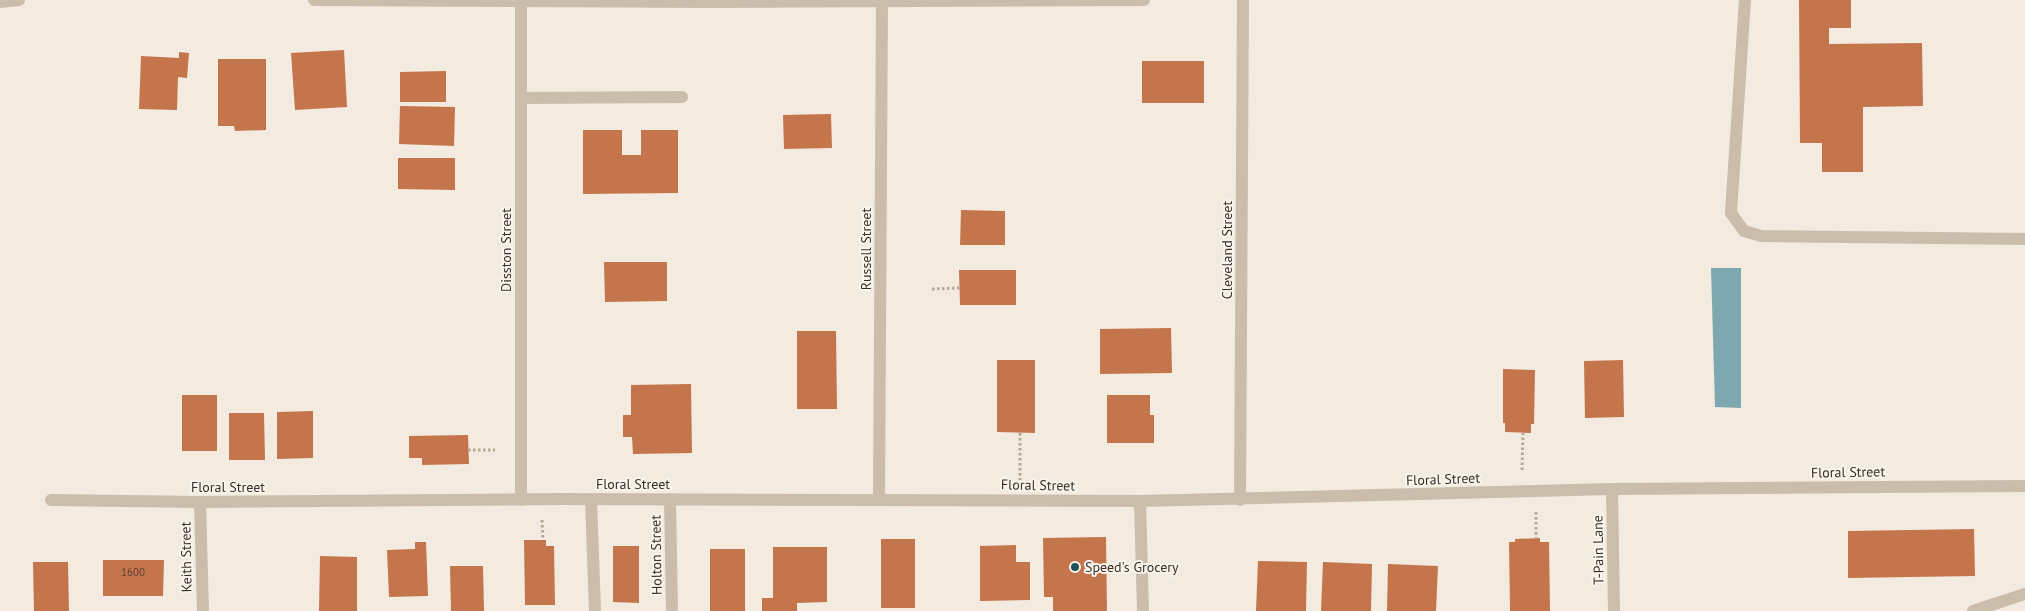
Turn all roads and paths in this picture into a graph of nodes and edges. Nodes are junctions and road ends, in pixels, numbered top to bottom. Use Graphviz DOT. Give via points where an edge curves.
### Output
graph roads {
  1 [pos="19,0"];
  2 [pos="314,0"];
  3 [pos="1144,0"];
  4 [pos="1243,0"];
  5 [pos="1745,0"];
  6 [pos="521,1"];
  7 [pos="882,1"];
  8 [pos="0,2"];
  9 [pos="682,97"];
  10 [pos="521,98"];
  11 [pos="2025,239"];
  12 [pos="960,288"];
  13 [pos="932,289"];
  14 [pos="1020,433"];
  15 [pos="1523,433"];
  16 [pos="468,450"];
  17 [pos="495,450"];
  18 [pos="1522,469"];
  19 [pos="1020,473"];
  20 [pos="2025,486"];
  21 [pos="1612,489"];
  22 [pos="1536,492"];
  23 [pos="591,499"];
  24 [pos="670,499"];
  25 [pos="879,499"];
  26 [pos="51,500"];
  27 [pos="521,500"];
  28 [pos="1240,500"];
  29 [pos="1140,501"];
  30 [pos="200,502"];
  31 [pos="1536,539"];
  32 [pos="2025,594"];
  33 [pos="202,611"];
  34 [pos="595,611"];
  35 [pos="672,611"];
  36 [pos="1143,611"];
  37 [pos="1614,611"];
  38 [pos="1973,611"];
  1 -- 8 [label="street"];
  2 -- 6 [label="street"];
  3 -- 7 [label="street"];
  4 -- 28 [label="street, Cleveland Street"];
  5 -- 11 [label="street" via="1731,213 1744,231 1761,236"];
  6 -- 7 [label="street"];
  6 -- 10 [label="street, Disston Street"];
  7 -- 25 [label="street, Russell Street"];
  9 -- 10 [label="street"];
  10 -- 27 [label="street, Disston Street"];
  12 -- 13 [label="path"];
  14 -- 19 [label="path"];
  15 -- 18 [label="path"];
  16 -- 17 [label="path"];
  20 -- 21 [label="street, Floral Street"];
  21 -- 22 [label="street, Floral Street"];
  21 -- 37 [label="street, T-Pain Lane"];
  22 -- 28 [label="street, Floral Street"];
  22 -- 31 [label="path"];
  23 -- 24 [label="street, Floral Street"];
  23 -- 27 [label="street, Floral Street"];
  23 -- 34 [label="street"];
  24 -- 25 [label="street, Floral Street"];
  24 -- 35 [label="street, Holton Street"];
  25 -- 29 [label="street, Floral Street"];
  26 -- 30 [label="street, Floral Street"];
  27 -- 30 [label="street, Floral Street"];
  28 -- 29 [label="street, Floral Street"];
  29 -- 36 [label="street"];
  30 -- 33 [label="street, Keith Street"];
  32 -- 38 [label="street"];
}
